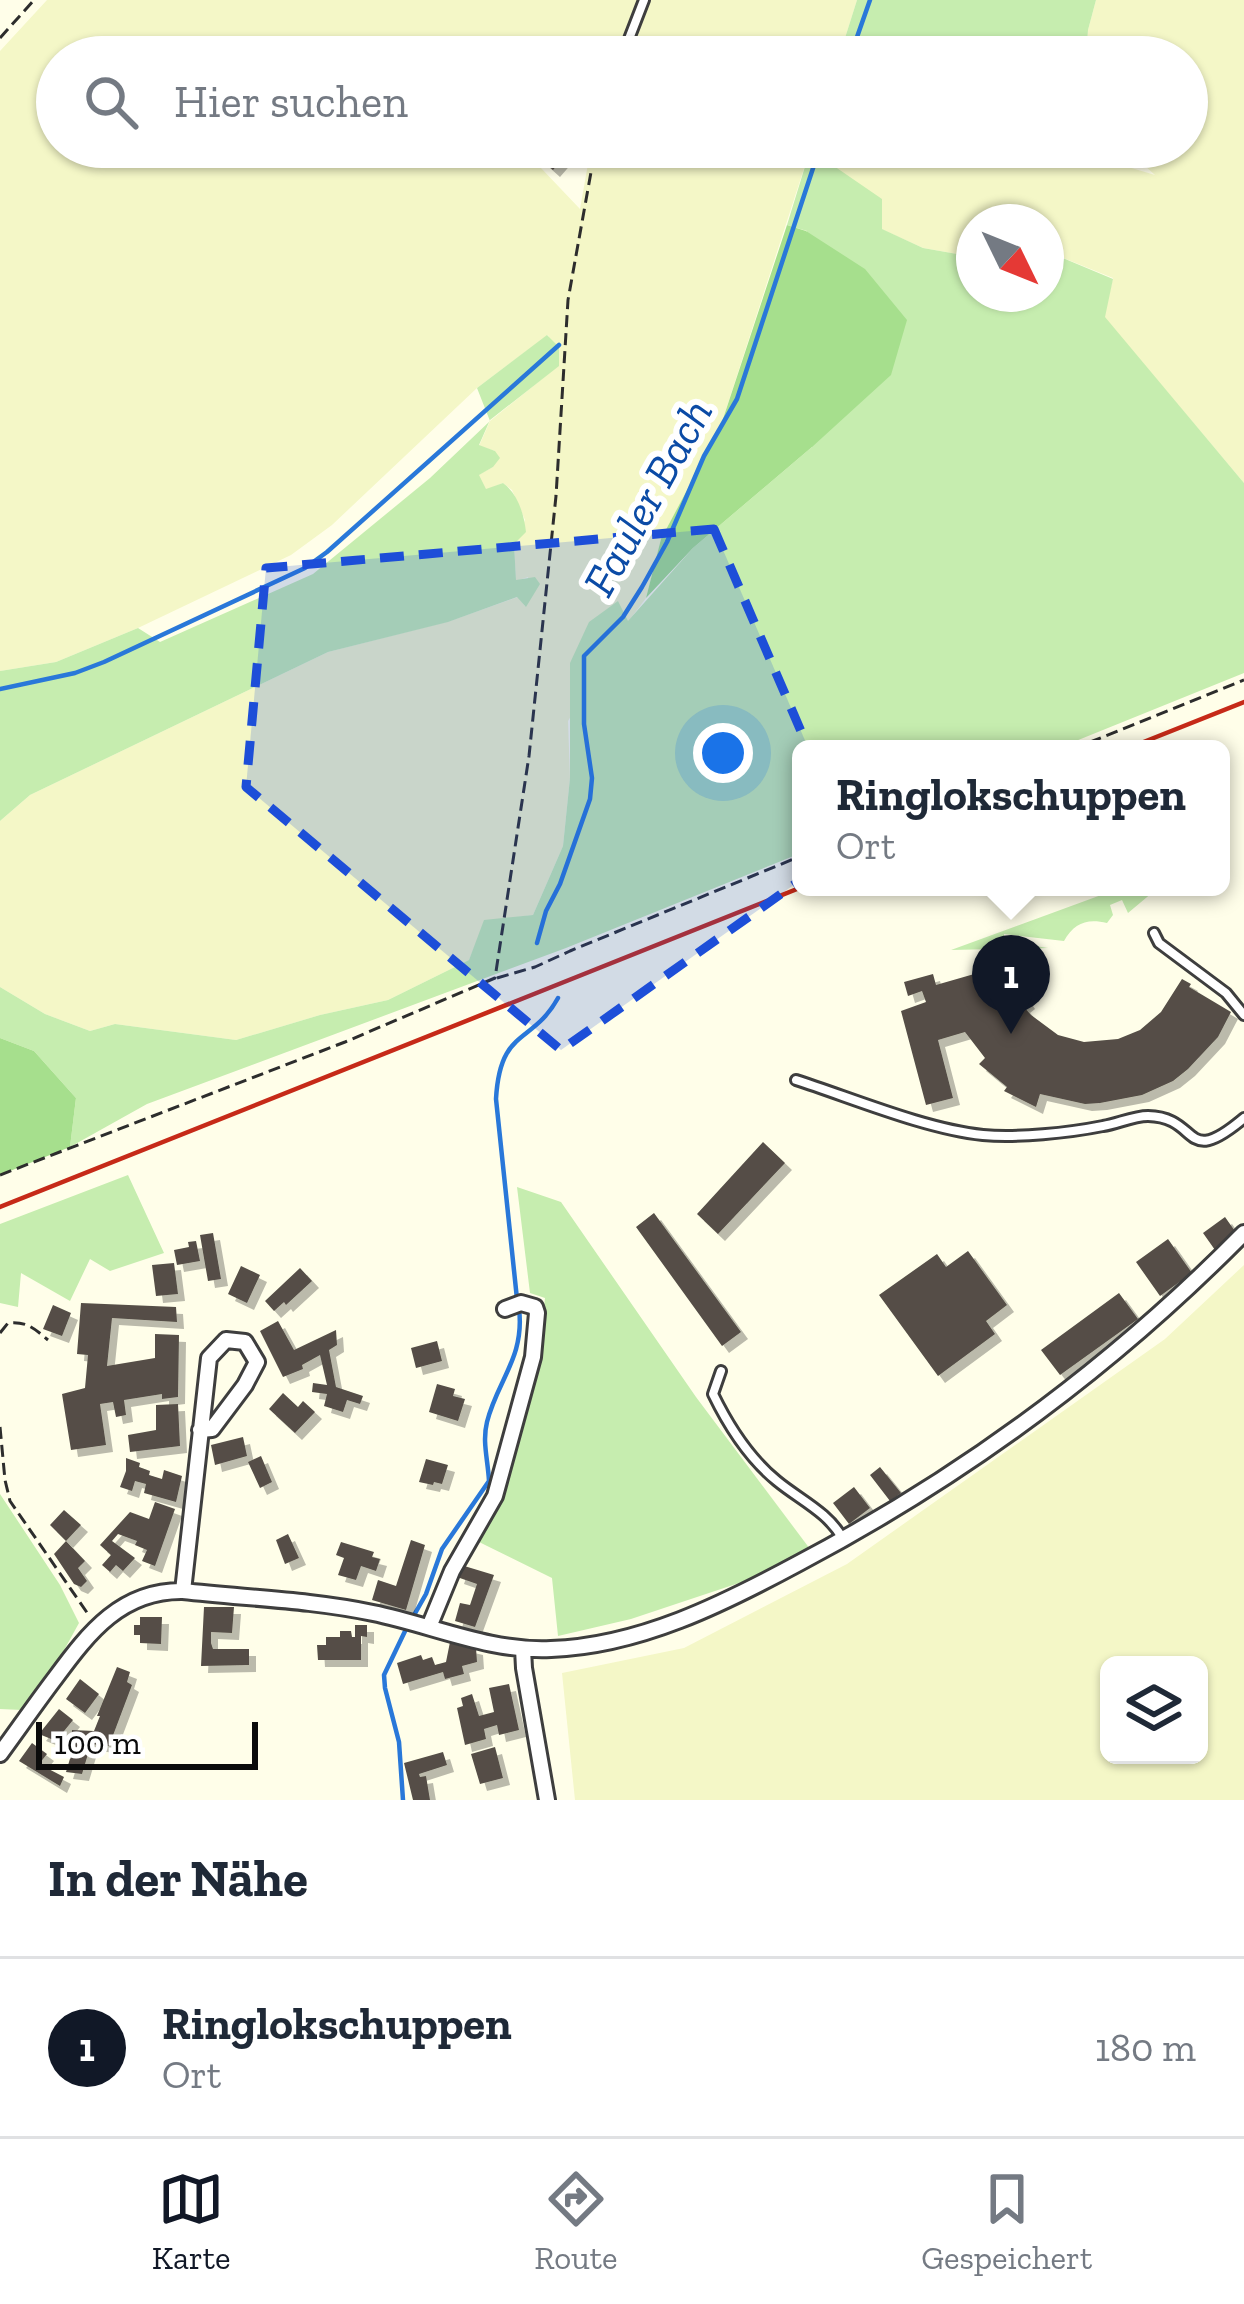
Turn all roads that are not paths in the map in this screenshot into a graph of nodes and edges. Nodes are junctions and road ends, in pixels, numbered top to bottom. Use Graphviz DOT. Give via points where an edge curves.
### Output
graph roads {
  1 [pos="644,0"];
  2 [pos="630,36"];
  3 [pos="1154,933"];
  4 [pos="1244,1015"];
  5 [pos="796,1080"];
  6 [pos="1244,1118"];
  7 [pos="1244,1233"];
  8 [pos="505,1309"];
  9 [pos="721,1371"];
  10 [pos="200,1430"];
  11 [pos="843,1540"];
  12 [pos="183,1591"];
  13 [pos="425,1626"];
  14 [pos="524,1649"];
  15 [pos="0,1754"];
  16 [pos="546,1800"];
  1 -- 2 [label="lane"];
  3 -- 4 [label="lane"];
  5 -- 6 [label="lane" via="983,1135 1146,1116 1204,1142"];
  7 -- 11 [label="street" via="1048,1408"];
  8 -- 13 [label="street" via="521,1303 537,1312 523,1396 495,1496"];
  9 -- 11 [label="lane" via="713,1394 734,1430 759,1464 826,1516"];
  10 -- 10 [label="street" via="209,1358 226,1340 245,1342 257,1362 212,1429"];
  10 -- 12 [label="street"];
  11 -- 14 [label="street" via="664,1625 582,1646"];
  12 -- 13 [label="street" via="336,1607"];
  12 -- 15 [label="street" via="140,1597 110,1613"];
  13 -- 14 [label="street"];
  14 -- 16 [label="street"];
}
